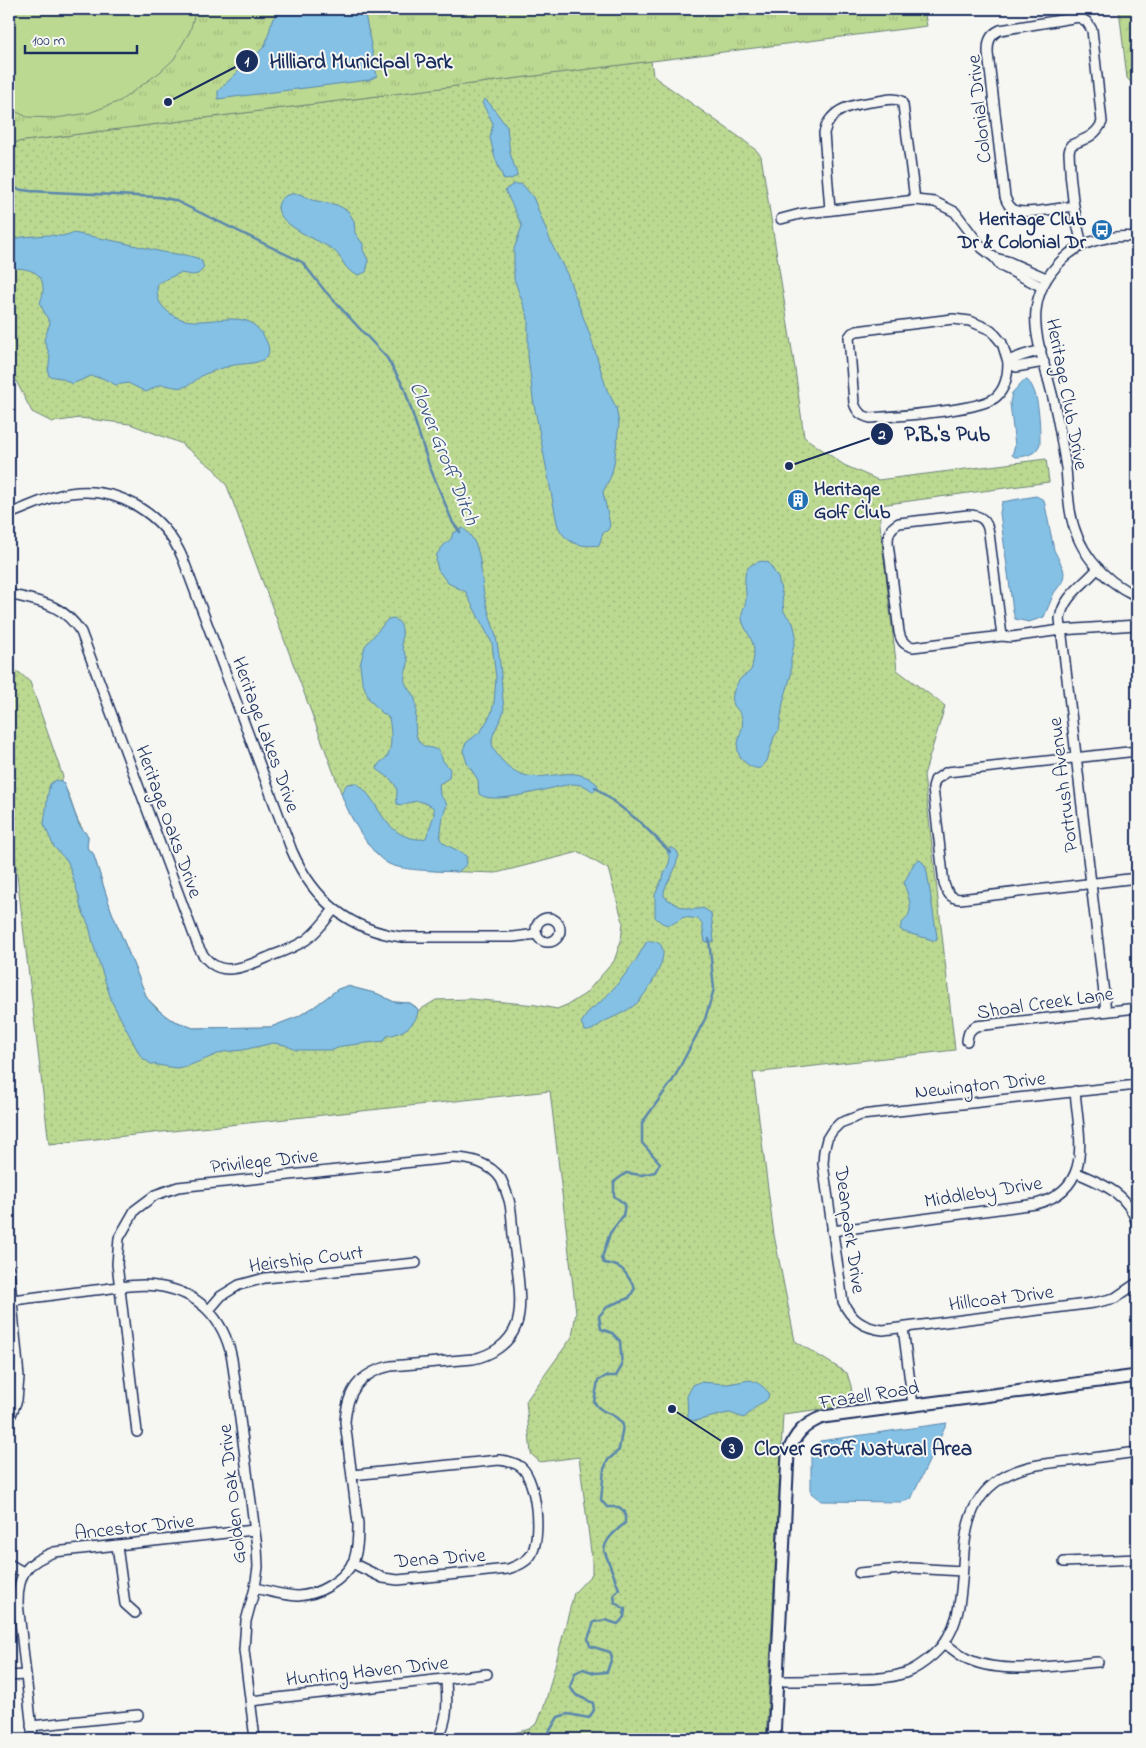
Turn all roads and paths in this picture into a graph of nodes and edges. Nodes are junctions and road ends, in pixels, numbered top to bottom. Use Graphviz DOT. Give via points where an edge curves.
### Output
graph roads {
  1 [pos="915,200"];
  2 [pos="1074,206"];
  3 [pos="830,210"];
  4 [pos="781,219"];
  5 [pos="1137,237"];
  6 [pos="1082,245"];
  7 [pos="1044,283"];
  8 [pos="1040,350"];
  9 [pos="1008,362"];
  10 [pos="1044,362"];
  11 [pos="9,514"];
  12 [pos="1098,568"];
  13 [pos="9,594"];
  14 [pos="1137,596"];
  15 [pos="1137,625"];
  16 [pos="1061,630"];
  17 [pos="1002,636"];
  18 [pos="1137,751"];
  19 [pos="1075,758"];
  20 [pos="1137,878"];
  21 [pos="1090,884"];
  22 [pos="334,909"];
  23 [pos="537,934"];
  24 [pos="1137,1008"];
  25 [pos="1106,1011"];
  26 [pos="967,1041"];
  27 [pos="1137,1085"];
  28 [pos="1074,1092"];
  29 [pos="832,1131"];
  30 [pos="1077,1173"];
  31 [pos="1134,1204"];
  32 [pos="1137,1224"];
  33 [pos="832,1230"];
  34 [pos="416,1263"];
  35 [pos="9,1269"];
  36 [pos="1137,1283"];
  37 [pos="120,1287"];
  38 [pos="12,1300"];
  39 [pos="209,1310"];
  40 [pos="866,1326"];
  41 [pos="903,1328"];
  42 [pos="1137,1376"];
  43 [pos="913,1405"];
  44 [pos="9,1420"];
  45 [pos="137,1432"];
  46 [pos="1137,1452"];
  47 [pos="352,1475"];
  48 [pos="254,1530"];
  49 [pos="117,1546"];
  50 [pos="1137,1559"];
  51 [pos="1064,1562"];
  52 [pos="352,1563"];
  53 [pos="9,1564"];
  54 [pos="962,1571"];
  55 [pos="23,1572"];
  56 [pos="859,1573"];
  57 [pos="255,1588"];
  58 [pos="135,1613"];
  59 [pos="944,1643"];
  60 [pos="1098,1662"];
  61 [pos="487,1674"];
  62 [pos="25,1675"];
  63 [pos="9,1676"];
  64 [pos="446,1679"];
  65 [pos="777,1681"];
  66 [pos="251,1701"];
  67 [pos="138,1715"];
  68 [pos="31,1726"];
  69 [pos="33,1739"];
  70 [pos="255,1739"];
  71 [pos="438,1739"];
  72 [pos="774,1739"];
  1 -- 3 [label="street"];
  1 -- 3 [label="street" via="903,105 893,99 850,105 826,124"];
  1 -- 7 [label="street" via="935,202 955,212 982,248 1001,266"];
  2 -- 2 [label="street, Colonial Drive" via="1069,159 1071,144 1090,137 1102,122 1092,30 1078,17 1000,30 990,38 988,53 1008,205 1015,211 1024,212"];
  2 -- 6 [label="street, Colonial Drive"];
  3 -- 4 [label="street"];
  5 -- 6 [label="street, Heritage Club Drive" via="1107,237"];
  6 -- 7 [label="street, Heritage Club Drive" via="1066,256"];
  7 -- 8 [label="street, Heritage Club Drive" via="1036,310"];
  8 -- 9 [label="street"];
  8 -- 10 [label="street, Heritage Club Drive"];
  9 -- 9 [label="street" via="1002,343 991,330 970,321 953,319 852,333 848,343 854,403 857,411 871,418 989,402 1002,388 1008,375"];
  9 -- 10 [label="street" via="1016,367"];
  10 -- 12 [label="street, Heritage Club Drive" via="1055,403 1072,521 1090,560"];
  11 -- 22 [label="street, Heritage Lakes Drive" via="59,495 90,491 133,503 164,526 183,559 292,851 310,884"];
  12 -- 14 [label="street, Heritage Club Drive" via="1121,588"];
  12 -- 16 [label="street, Portrush Avenue" via="1061,609"];
  13 -- 22 [label="street, Heritage Oaks Drive" via="53,606 67,615 81,632 198,946 209,962 226,970 235,969 287,950 306,940"];
  15 -- 16 [label="street"];
  16 -- 17 [label="street"];
  16 -- 19 [label="street, Portrush Avenue"];
  17 -- 17 [label="street" via="912,647 906,645 899,632 888,543 892,528 899,523 968,515 984,519 988,526"];
  18 -- 19 [label="street"];
  19 -- 21 [label="street, Portrush Avenue"];
  19 -- 21 [label="street" via="947,772 935,780 933,788 944,884 948,894 960,899"];
  20 -- 21 [label="street"];
  21 -- 25 [label="street, Portrush Avenue"];
  22 -- 23 [label="street, Heritage Lakes Drive" via="362,927 390,936 503,937"];
  24 -- 25 [label="street, Shoal Creek Lane"];
  25 -- 26 [label="street, Shoal Creek Lane" via="976,1026 970,1029"];
  27 -- 28 [label="street, Newington Drive"];
  28 -- 29 [label="street, Newington Drive" via="861,1116 840,1123"];
  28 -- 30 [label="street" via="1080,1147"];
  29 -- 33 [label="street, Deanpark Drive" via="826,1140 823,1164"];
  30 -- 31 [label="street" via="1112,1188"];
  30 -- 33 [label="street, Middleby Drive" via="1066,1189 1050,1200 1036,1204"];
  31 -- 32 [label="street"];
  33 -- 40 [label="street, Deanpark Drive" via="843,1302 852,1317"];
  34 -- 39 [label="street, Heirship Court" via="265,1278 239,1285 221,1296"];
  35 -- 38 [label="street"];
  36 -- 41 [label="street, Hillcoat Drive" via="1120,1296 1106,1301"];
  37 -- 38 [label="street"];
  37 -- 39 [label="street" via="155,1286 174,1290 193,1297"];
  37 -- 45 [label="street, Privilege Drive"];
  37 -- 47 [label="street, Privilege Drive" via="117,1264 119,1238 135,1210 155,1195 178,1186 450,1158 484,1164 494,1171 510,1202 520,1302 517,1325 504,1344 485,1357 391,1366 378,1369 362,1380 350,1396 346,1409"];
  38 -- 44 [label="street" via="19,1377 17,1400"];
  39 -- 48 [label="street, Golden Oak Drive" via="231,1350"];
  40 -- 41 [label="street, Hillcoat Drive" via="884,1330"];
  41 -- 43 [label="street"];
  42 -- 43 [label="street, Frazell Road"];
  43 -- 65 [label="street, Frazell Road" via="823,1417 811,1422 792,1441 788,1454"];
  46 -- 54 [label="street" via="1038,1464 994,1483 968,1520"];
  47 -- 52 [label="street" via="358,1538"];
  47 -- 52 [label="street, Dena Drive" via="499,1460 509,1462 527,1473 537,1529 536,1543 530,1556 508,1569 398,1580 382,1578"];
  48 -- 49 [label="street, Ancestor Drive"];
  48 -- 57 [label="street, Golden Oak Drive" via="258,1567"];
  49 -- 55 [label="street, Ancestor Drive" via="54,1552 37,1559"];
  49 -- 58 [label="street" via="125,1604"];
  50 -- 51 [label="street"];
  52 -- 57 [label="street" via="329,1586 314,1593 298,1596"];
  53 -- 55 [label="street"];
  54 -- 56 [label="street" via="911,1568"];
  54 -- 59 [label="street" via="960,1609"];
  55 -- 62 [label="street" via="18,1587 18,1603"];
  57 -- 66 [label="street, Golden Oak Drive" via="244,1637"];
  59 -- 60 [label="street" via="970,1660 988,1666 1005,1668"];
  59 -- 65 [label="street" via="924,1663 906,1673 886,1678"];
  61 -- 64 [label="street, Hunting Haven Drive"];
  62 -- 63 [label="street"];
  62 -- 68 [label="street"];
  64 -- 66 [label="street, Hunting Haven Drive"];
  64 -- 71 [label="street" via="446,1723"];
  65 -- 72 [label="street, Frazell Road"];
  66 -- 70 [label="street, Golden Oak Drive"];
  67 -- 68 [label="street"];
  68 -- 69 [label="street"];
}
